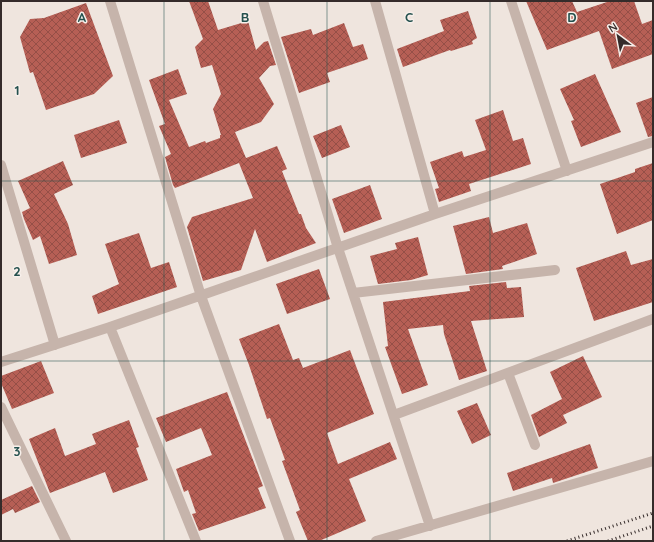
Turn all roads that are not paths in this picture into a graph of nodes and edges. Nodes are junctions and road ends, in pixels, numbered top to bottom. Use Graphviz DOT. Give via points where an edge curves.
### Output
graph roads {
  1 [pos="110,1"];
  2 [pos="263,1"];
  3 [pos="375,1"];
  4 [pos="511,1"];
  5 [pos="653,142"];
  6 [pos="1,165"];
  7 [pos="567,171"];
  8 [pos="435,214"];
  9 [pos="338,248"];
  10 [pos="555,270"];
  11 [pos="353,293"];
  12 [pos="201,296"];
  13 [pos="653,319"];
  14 [pos="110,327"];
  15 [pos="54,344"];
  16 [pos="1,362"];
  17 [pos="508,373"];
  18 [pos="1,407"];
  19 [pos="394,415"];
  20 [pos="535,445"];
  21 [pos="653,461"];
  22 [pos="430,526"];
  23 [pos="66,541"];
  24 [pos="196,541"];
  25 [pos="290,541"];
  26 [pos="376,541"];
  1 -- 12 [label="street"];
  2 -- 9 [label="street"];
  3 -- 8 [label="street"];
  4 -- 7 [label="street"];
  5 -- 7 [label="street"];
  6 -- 15 [label="street"];
  7 -- 8 [label="street"];
  8 -- 9 [label="street"];
  9 -- 11 [label="street"];
  9 -- 12 [label="street"];
  10 -- 11 [label="street"];
  11 -- 19 [label="street"];
  12 -- 14 [label="street"];
  12 -- 25 [label="street"];
  13 -- 17 [label="street"];
  14 -- 15 [label="street"];
  14 -- 24 [label="street"];
  15 -- 16 [label="street"];
  17 -- 19 [label="street"];
  17 -- 20 [label="street"];
  18 -- 23 [label="street"];
  19 -- 22 [label="street"];
  21 -- 22 [label="street"];
  22 -- 26 [label="street"];
}
